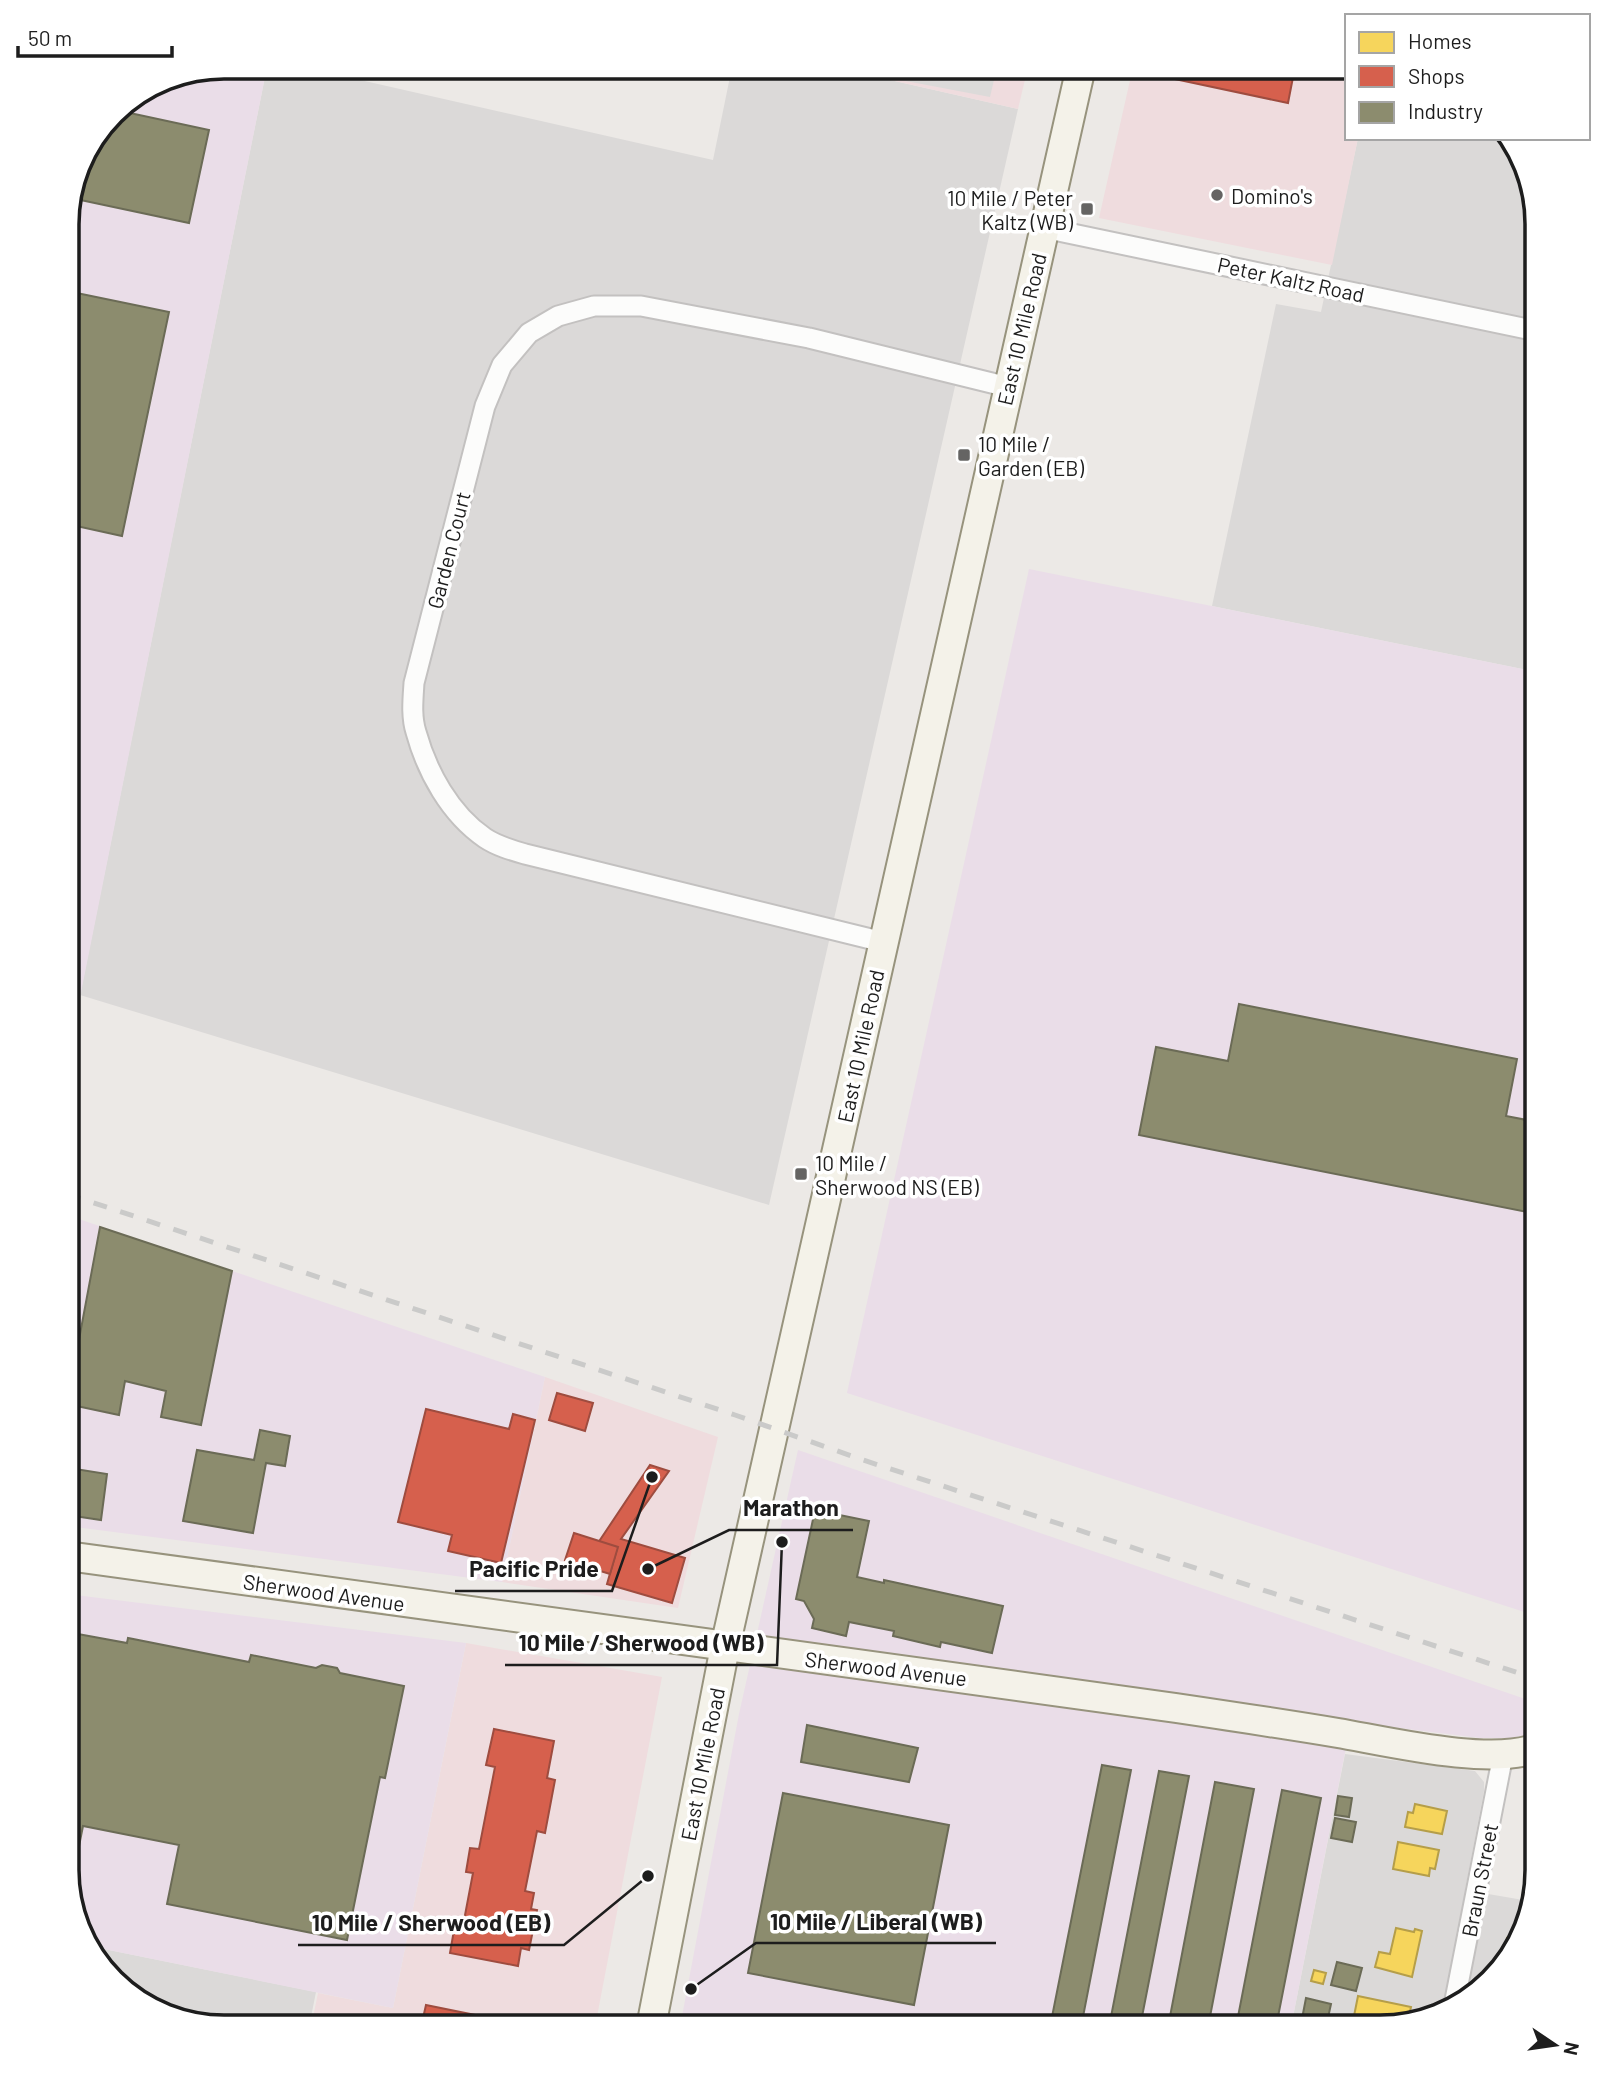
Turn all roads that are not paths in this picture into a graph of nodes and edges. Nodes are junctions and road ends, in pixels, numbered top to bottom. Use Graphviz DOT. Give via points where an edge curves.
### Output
graph roads {
  1 [pos="1078,79"];
  2 [pos="1044,228"];
  3 [pos="1525,328"];
  4 [pos="1008,387"];
  5 [pos="883,942"];
  6 [pos="79,1558"];
  7 [pos="725,1647"];
  8 [pos="1525,1751"];
  9 [pos="1503,1755"];
  10 [pos="1456,1994"];
  11 [pos="654,2015"];
  1 -- 2 [label="main road, East 10 Mile Road"];
  2 -- 3 [label="street, Peter Kaltz Road"];
  2 -- 4 [label="main road, East 10 Mile Road"];
  4 -- 5 [label="main road, East 10 Mile Road"];
  4 -- 5 [label="street, Garden Court" via="810,338 641,306 594,306 558,316 529,333 502,365 489,396 414,683 415,730 435,781 463,818 503,848"];
  5 -- 7 [label="main road, East 10 Mile Road"];
  6 -- 7 [label="main road, Sherwood Avenue"];
  7 -- 9 [label="main road, Sherwood Avenue"];
  7 -- 11 [label="main road, East 10 Mile Road"];
  8 -- 9 [label="main road, Sherwood Avenue"];
  9 -- 10 [label="street, Braun Street"];
}
